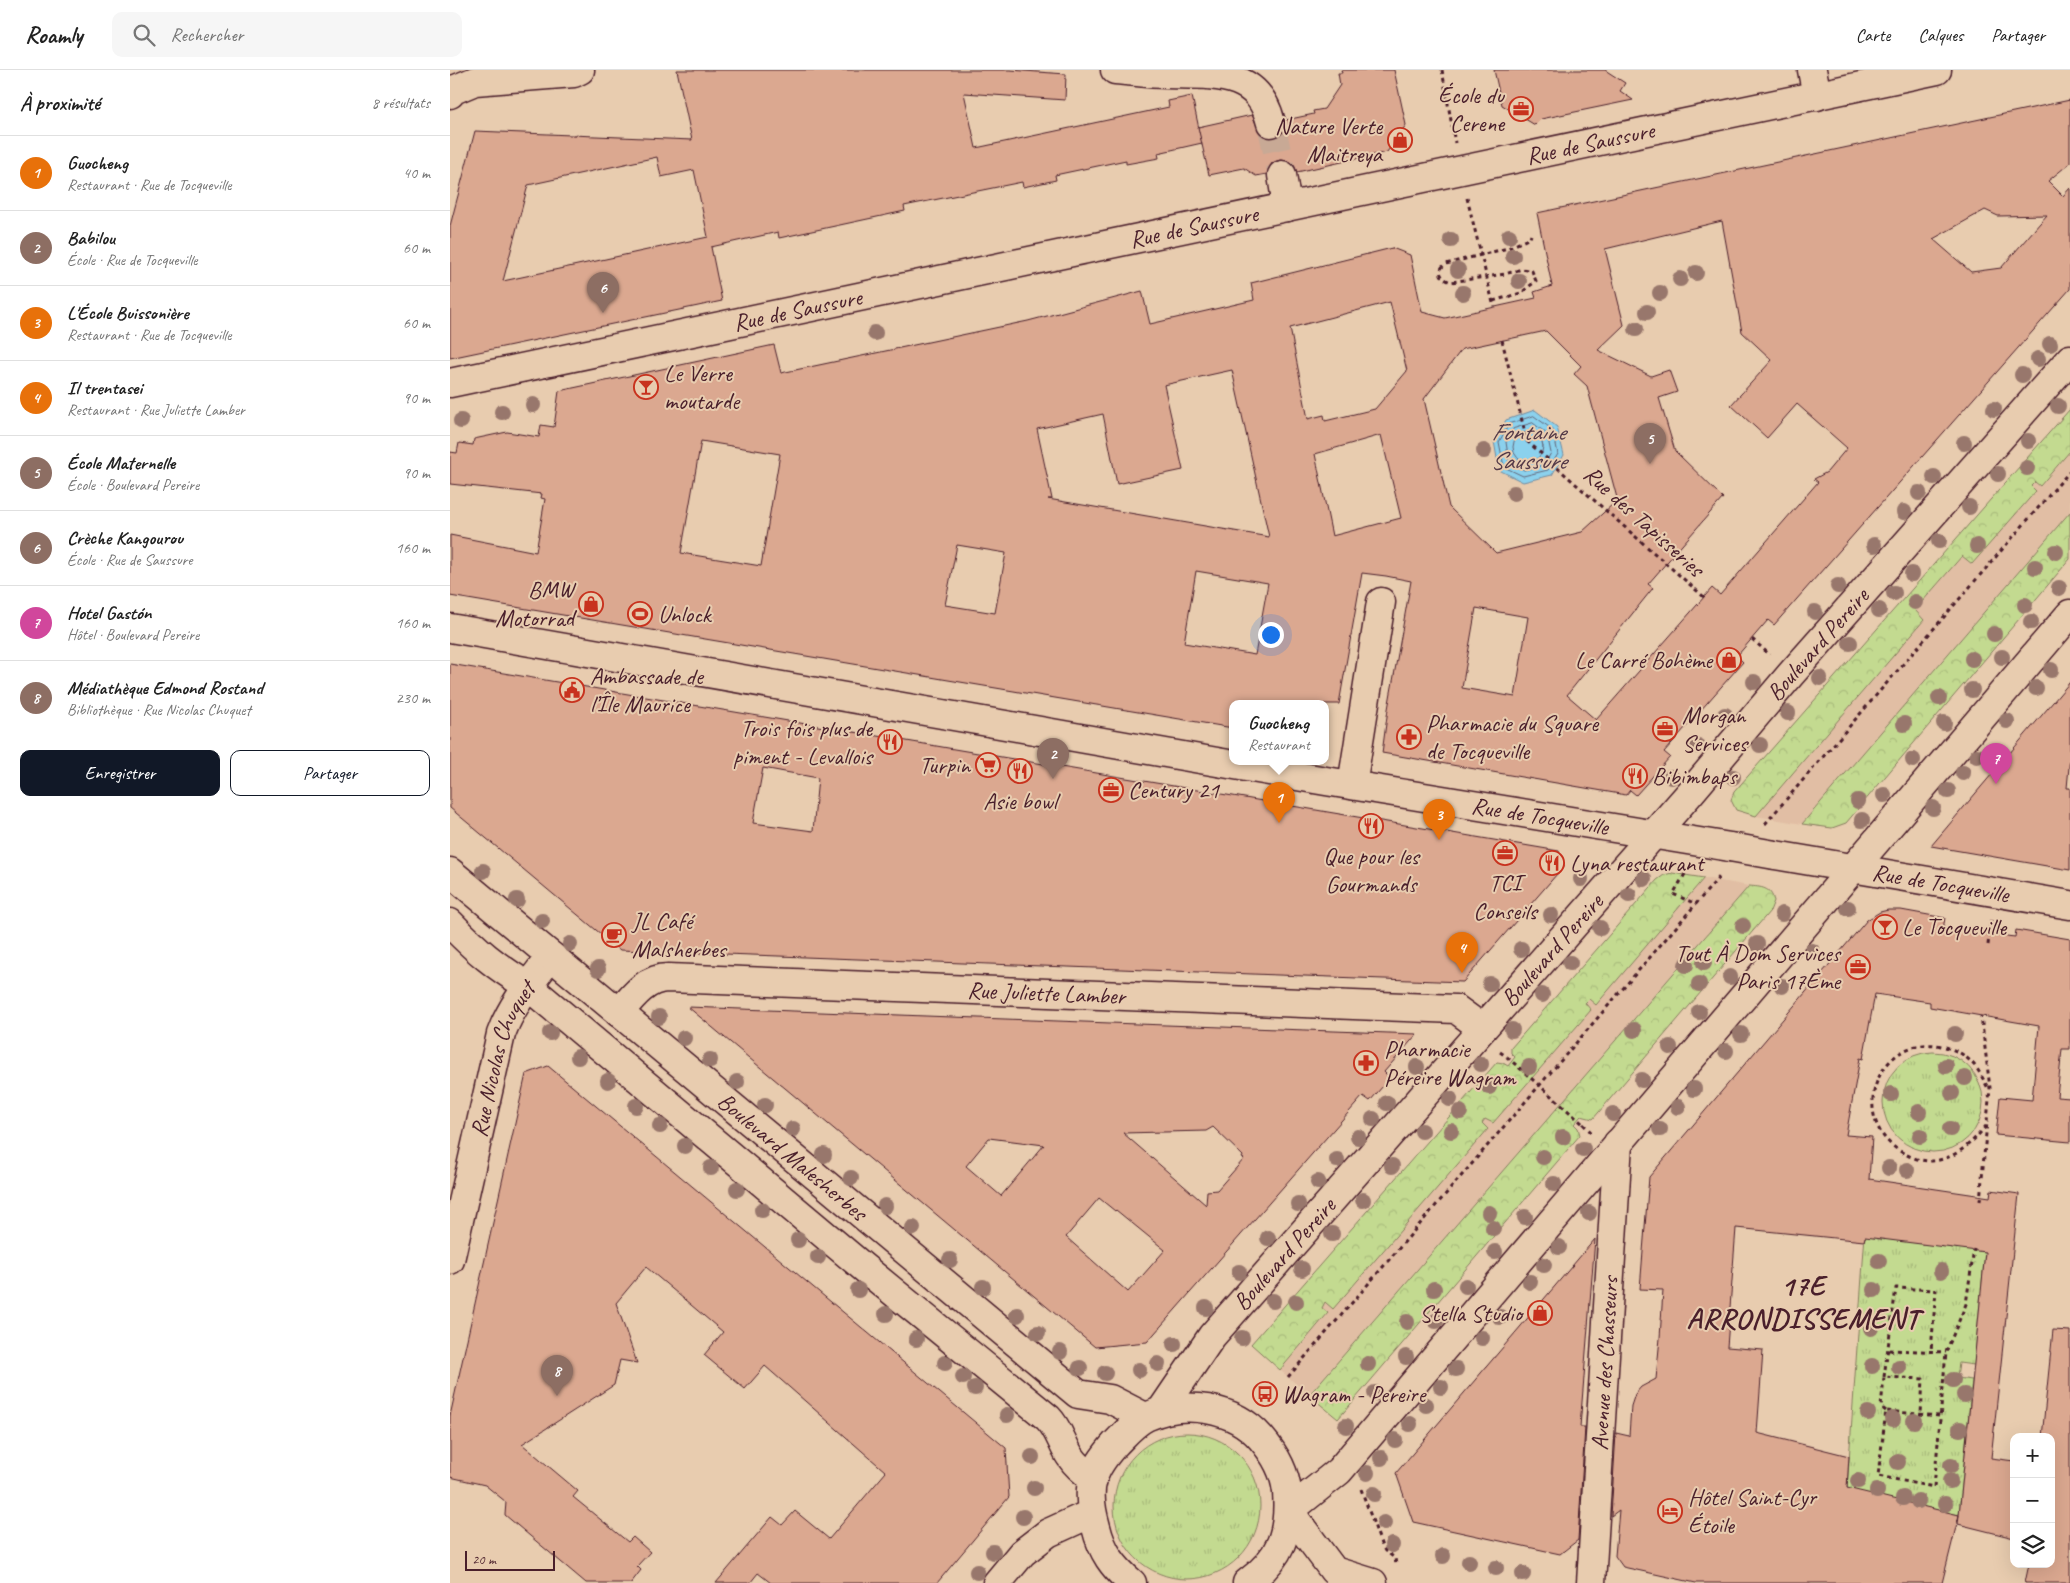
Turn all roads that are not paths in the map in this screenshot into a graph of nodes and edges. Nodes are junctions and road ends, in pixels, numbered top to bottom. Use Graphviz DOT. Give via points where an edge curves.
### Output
graph roads {
  1 [pos="580,70"];
  2 [pos="1115,70"];
  3 [pos="1936,70"];
  4 [pos="1814,83"];
  5 [pos="450,94"];
  6 [pos="1271,124"];
  7 [pos="1282,175"];
  8 [pos="1287,207"];
  9 [pos="2070,359"];
  10 [pos="450,383"];
  11 [pos="1381,602"];
  12 [pos="2070,614"];
  13 [pos="450,628"];
  14 [pos="1229,763"];
  15 [pos="1242,765"];
  16 [pos="1352,784"];
  17 [pos="1652,835"];
  18 [pos="1852,868"];
  19 [pos="450,872"];
  20 [pos="2070,905"];
  21 [pos="450,923"];
  22 [pos="551,956"];
  23 [pos="528,986"];
  24 [pos="619,1013"];
  25 [pos="1482,1028"];
  26 [pos="1618,1143"];
  27 [pos="450,1260"];
  28 [pos="1153,1414"];
  29 [pos="1093,1478"];
  30 [pos="1289,1512"];
  31 [pos="1092,1513"];
  32 [pos="1331,1577"];
  33 [pos="997,1583"];
  34 [pos="1132,1583"];
  35 [pos="1247,1583"];
  36 [pos="1373,1583"];
  37 [pos="1591,1583"];
  1 -- 5 [label="street" via="475,81"];
  2 -- 6 [label="street" via="1238,75 1262,94"];
  3 -- 4 [label="street, Rue de Saussure"];
  4 -- 8 [label="street, Rue de Saussure"];
  7 -- 8 [label="street"];
  8 -- 10 [label="street, Rue de Saussure"];
  9 -- 17 [label="street, Boulevard Pereire"];
  11 -- 16 [label="street"];
  12 -- 18 [label="street"];
  13 -- 14 [label="street, Rue de Tocqueville"];
  15 -- 16 [label="street, Rue de Tocqueville"];
  16 -- 17 [label="street, Rue de Tocqueville"];
  17 -- 18 [label="street, Rue de Tocqueville, bridge"];
  17 -- 25 [label="street, Boulevard Pereire"];
  18 -- 20 [label="street, Rue de Tocqueville"];
  18 -- 26 [label="street"];
  19 -- 22 [label="street, Boulevard Malesherbes"];
  21 -- 23 [label="street, Boulevard Malesherbes" via="498,968"];
  22 -- 23 [label="street, Rue Nicolas Chuquet"];
  22 -- 24 [label="street, Boulevard Malesherbes"];
  23 -- 27 [label="street, Rue Nicolas Chuquet" via="508,1014 501,1034"];
  23 -- 29 [label="street, Boulevard Malesherbes" via="862,1267 1048,1418 1069,1455"];
  24 -- 25 [label="street, Rue Juliette Lamber" via="640,989 654,980 668,978 1456,1009"];
  24 -- 28 [label="street, Boulevard Malesherbes" via="1078,1394"];
  25 -- 28 [label="street, Boulevard Pereire" via="1212,1336"];
  26 -- 30 [label="street" via="1339,1471"];
  26 -- 37 [label="street, Avenue des Chasseurs"];
  28 -- 29 [label="street" via="1130,1427 1108,1452"];
  28 -- 30 [label="street" via="1193,1407 1224,1413 1252,1428 1274,1452 1286,1482"];
  29 -- 31 [label="street"];
  30 -- 32 [label="street"];
  30 -- 35 [label="street" via="1279,1550"];
  31 -- 33 [label="street" via="1048,1533 1022,1553"];
  31 -- 34 [label="street" via="1100,1544 1117,1571"];
  32 -- 36 [label="street"];
}
